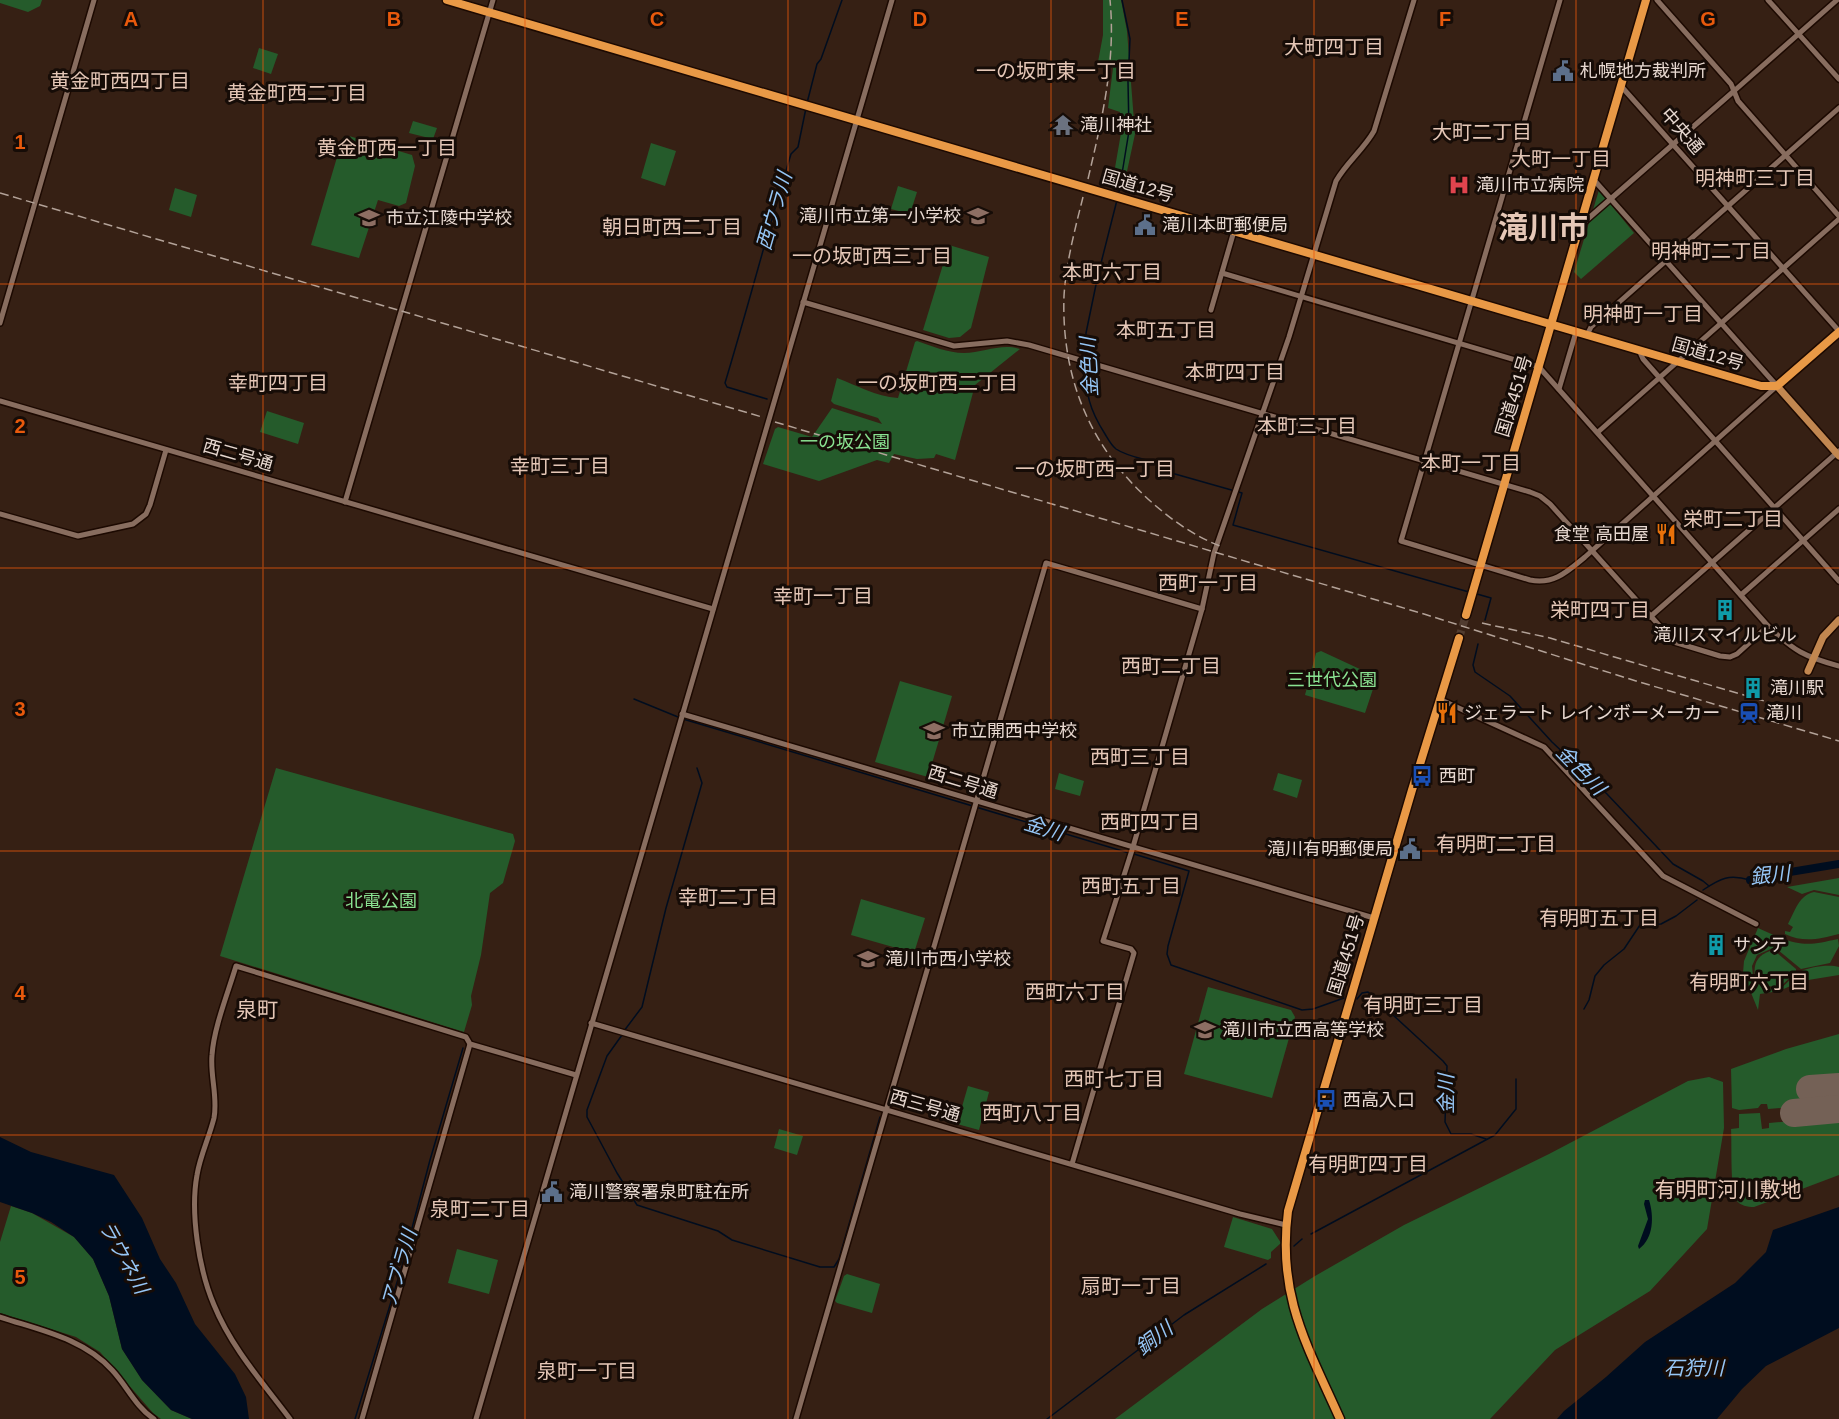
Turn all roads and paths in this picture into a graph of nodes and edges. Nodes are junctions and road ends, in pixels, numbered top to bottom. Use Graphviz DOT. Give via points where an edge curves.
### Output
graph roads {
  1 [pos="94,0"];
  2 [pos="447,0"];
  3 [pos="493,0"];
  4 [pos="892,0"];
  5 [pos="1414,0"];
  6 [pos="1560,0"];
  7 [pos="1646,0"];
  8 [pos="1657,0"];
  9 [pos="1768,0"];
  10 [pos="1837,0"];
  11 [pos="489,12"];
  12 [pos="1799,34"];
  13 [pos="1839,80"];
  14 [pos="1622,86"];
  15 [pos="1734,91"];
  16 [pos="1839,108"];
  17 [pos="856,120"];
  18 [pos="1674,144"];
  19 [pos="1785,156"];
  20 [pos="1594,180"];
  21 [pos="1612,199"];
  22 [pos="1728,206"];
  23 [pos="1839,218"];
  24 [pos="1581,225"];
  25 [pos="1234,231"];
  26 [pos="1313,255"];
  27 [pos="1666,261"];
  28 [pos="1783,268"];
  29 [pos="1222,273"];
  30 [pos="1301,296"];
  31 [pos="1472,301"];
  32 [pos="803,302"];
  33 [pos="1211,310"];
  34 [pos="0,323"];
  35 [pos="1721,323"];
  36 [pos="1551,325"];
  37 [pos="1576,332"];
  38 [pos="1839,332"];
  39 [pos="1587,335"];
  40 [pos="1459,345"];
  41 [pos="1639,351"];
  42 [pos="1676,362"];
  43 [pos="1539,367"];
  44 [pos="1659,377"];
  45 [pos="1777,386"];
  46 [pos="1559,389"];
  47 [pos="0,401"];
  48 [pos="1263,413"];
  49 [pos="1598,432"];
  50 [pos="1716,441"];
  51 [pos="166,450"];
  52 [pos="1838,453"];
  53 [pos="1425,462"];
  54 [pos="1504,485"];
  55 [pos="1653,496"];
  56 [pos="345,502"];
  57 [pos="1774,507"];
  58 [pos="1839,509"];
  59 [pos="0,514"];
  60 [pos="1803,540"];
  61 [pos="1592,550"];
  62 [pos="1712,562"];
  63 [pos="1481,565"];
  64 [pos="1839,581"];
  65 [pos="1741,595"];
  66 [pos="713,609"];
  67 [pos="1202,609"];
  68 [pos="1467,615"];
  69 [pos="1650,617"];
  70 [pos="1839,620"];
  71 [pos="1768,626"];
  72 [pos="1459,638"];
  73 [pos="1812,659"];
  74 [pos="1839,666"];
  75 [pos="1808,671"];
  76 [pos="1440,699"];
  77 [pos="682,714"];
  78 [pos="976,801"];
  79 [pos="1133,847"];
  80 [pos="1374,918"];
  81 [pos="1756,924"];
  82 [pos="591,1023"];
  83 [pos="470,1044"];
  84 [pos="576,1075"];
  85 [pos="887,1110"];
  86 [pos="1072,1164"];
  87 [pos="1287,1225"];
  88 [pos="0,1317"];
  89 [pos="154,1419"];
  90 [pos="290,1419"];
  91 [pos="362,1419"];
  92 [pos="476,1419"];
  93 [pos="796,1419"];
  94 [pos="1340,1419"];
  1 -- 34 [label="street"];
  2 -- 11 [label="highway, 国道12号"];
  3 -- 11 [label="street"];
  4 -- 17 [label="street"];
  5 -- 26 [label="street" via="1377,123 1366,144 1336,181"];
  6 -- 31 [label="street"];
  7 -- 14 [label="highway, 国道451号"];
  8 -- 15 [label="street"];
  9 -- 12 [label="street"];
  10 -- 12 [label="street"];
  11 -- 17 [label="highway, 国道12号"];
  11 -- 56 [label="street"];
  12 -- 13 [label="street"];
  12 -- 15 [label="street"];
  14 -- 18 [label="street, 中央通"];
  14 -- 20 [label="highway, 国道451号"];
  15 -- 18 [label="street"];
  15 -- 19 [label="street" via="1738,101"];
  16 -- 19 [label="street"];
  17 -- 25 [label="highway, 国道12号"];
  17 -- 32 [label="street"];
  18 -- 21 [label="street"];
  18 -- 22 [label="street, 中央通"];
  19 -- 22 [label="street"];
  19 -- 23 [label="street"];
  20 -- 21 [label="street"];
  20 -- 24 [label="highway, 国道451号"];
  21 -- 24 [label="street"];
  21 -- 27 [label="street"];
  22 -- 27 [label="street"];
  22 -- 28 [label="street, 中央通"];
  23 -- 28 [label="street"];
  24 -- 36 [label="highway, 国道451号"];
  25 -- 26 [label="highway, 国道12号"];
  25 -- 29 [label="street"];
  26 -- 30 [label="street"];
  26 -- 31 [label="highway, 国道12号"];
  27 -- 35 [label="street"];
  27 -- 39 [label="street" via="1591,327"];
  28 -- 35 [label="street"];
  28 -- 38 [label="street, 中央通"];
  29 -- 30 [label="street"];
  29 -- 33 [label="street"];
  30 -- 40 [label="street"];
  30 -- 48 [label="street"];
  31 -- 36 [label="highway, 国道12号"];
  31 -- 40 [label="street"];
  32 -- 48 [label="street" via="954,346 1008,341 1029,345"];
  32 -- 66 [label="street"];
  35 -- 42 [label="street"];
  35 -- 45 [label="street"];
  36 -- 37 [label="highway, 国道12号"];
  36 -- 43 [label="highway, 国道451号"];
  37 -- 39 [label="highway, 国道12号"];
  37 -- 46 [label="street"];
  38 -- 45 [label="highway"];
  39 -- 41 [label="highway, 国道12号"];
  40 -- 43 [label="street"];
  40 -- 53 [label="street"];
  41 -- 42 [label="highway, 国道12号"];
  41 -- 44 [label="street"];
  42 -- 44 [label="street"];
  42 -- 45 [label="highway, 国道12号" via="1761,386"];
  43 -- 46 [label="street"];
  43 -- 54 [label="highway, 国道451号"];
  44 -- 49 [label="street"];
  44 -- 50 [label="street"];
  45 -- 50 [label="street"];
  45 -- 52 [label="main road"];
  46 -- 49 [label="street"];
  47 -- 51 [label="street, 西二号通"];
  48 -- 53 [label="street"];
  48 -- 67 [label="street" via="1224,520"];
  49 -- 55 [label="street"];
  50 -- 55 [label="street"];
  50 -- 57 [label="street"];
  51 -- 56 [label="street, 西二号通"];
  51 -- 59 [label="street" via="146,514 133,524 78,536"];
  52 -- 57 [label="street"];
  53 -- 54 [label="street"];
  53 -- 63 [label="street" via="1401,541"];
  54 -- 61 [label="street" via="1545,499"];
  54 -- 63 [label="highway, 国道451号"];
  55 -- 61 [label="street"];
  55 -- 62 [label="street"];
  56 -- 66 [label="street, 西二号通"];
  57 -- 60 [label="street"];
  57 -- 62 [label="street"];
  58 -- 60 [label="street"];
  60 -- 64 [label="street"];
  60 -- 65 [label="street"];
  61 -- 63 [label="street" via="1550,581 1530,580"];
  61 -- 69 [label="street"];
  62 -- 65 [label="street"];
  62 -- 69 [label="street"];
  63 -- 68 [label="highway, 国道451号"];
  65 -- 71 [label="street"];
  66 -- 77 [label="street"];
  67 -- 78 [label="street" via="1046,563"];
  67 -- 79 [label="street"];
  69 -- 71 [label="street" via="1674,642 1725,657 1737,654"];
  70 -- 73 [label="main road" via="1823,637"];
  71 -- 73 [label="street"];
  72 -- 76 [label="highway, 国道451号"];
  73 -- 74 [label="street"];
  73 -- 75 [label="main road"];
  76 -- 80 [label="highway, 国道451号"];
  76 -- 81 [label="street" via="1544,747 1663,876"];
  77 -- 78 [label="street, 西二号通"];
  77 -- 82 [label="street"];
  78 -- 79 [label="street, 西二号通"];
  78 -- 85 [label="street"];
  79 -- 80 [label="street, 西二号通"];
  79 -- 86 [label="street" via="1103,941 1134,952"];
  80 -- 87 [label="highway, 国道451号" via="1294,1187"];
  82 -- 84 [label="street"];
  82 -- 85 [label="street, 西三号通"];
  83 -- 84 [label="street"];
  83 -- 90 [label="street" via="466,1037 236,966 212,1054 214,1117 196,1176 196,1232 207,1285 219,1315"];
  83 -- 91 [label="street"];
  84 -- 92 [label="street"];
  85 -- 86 [label="street, 西三号通"];
  85 -- 93 [label="street"];
  86 -- 87 [label="street, 西三号通"];
  87 -- 94 [label="highway, 国道451号" via="1290,1295 1299,1326"];
  88 -- 89 [label="street" via="63,1337 94,1354"];
}
